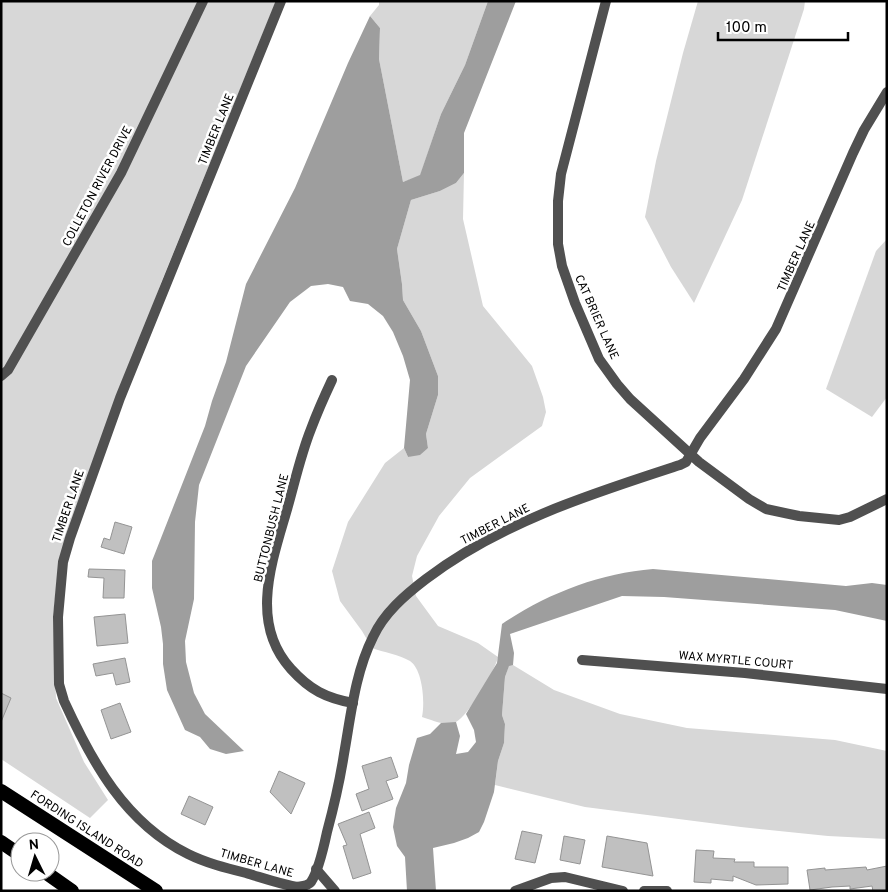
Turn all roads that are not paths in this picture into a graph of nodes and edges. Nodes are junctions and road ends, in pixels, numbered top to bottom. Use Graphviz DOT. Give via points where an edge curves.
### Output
graph roads {
  1 [pos="203,1"];
  2 [pos="280,1"];
  3 [pos="606,1"];
  4 [pos="887,92"];
  5 [pos="1,376"];
  6 [pos="332,380"];
  7 [pos="691,454"];
  8 [pos="887,499"];
  9 [pos="582,660"];
  10 [pos="887,689"];
  11 [pos="353,703"];
  12 [pos="1,791"];
  13 [pos="316,869"];
  14 [pos="59,882"];
  15 [pos="72,891"];
  16 [pos="156,891"];
  17 [pos="335,891"];
  18 [pos="514,891"];
  19 [pos="623,891"];
  20 [pos="644,891"];
  21 [pos="667,891"];
  1 -- 5 [label="street, COLLETON RIVER DRIVE" via="120,174 8,370"];
  2 -- 13 [label="street, TIMBER LANE" via="120,398 70,538 58,617 59,684 78,731 109,784 134,815 158,836 197,858 292,886 306,886"];
  3 -- 7 [label="street, CAT BRIER LANE" via="559,183 560,257 579,312 606,369 630,399"];
  4 -- 7 [label="street, TIMBER LANE" via="853,153 776,329"];
  6 -- 11 [label="street, BUTTONBUSH LANE" via="310,430 276,550 268,583 267,613 276,647 297,676 323,695"];
  7 -- 8 [label="street, CAT BRIER LANE" via="749,499 776,511 839,520"];
  7 -- 11 [label="street, TIMBER LANE" via="680,465 602,490 510,527 432,574 393,606 379,625 362,666"];
  9 -- 10 [label="street, WAX MYRTLE COURT"];
  11 -- 13 [label="street, TIMBER LANE" via="337,794"];
  12 -- 16 [label="highway, FORDING ISLAND ROAD"];
  13 -- 17 [label="street"];
  14 -- 15 [label="highway"];
  18 -- 19 [label="street" via="551,878 565,877"];
  20 -- 21 [label="street"];
}
